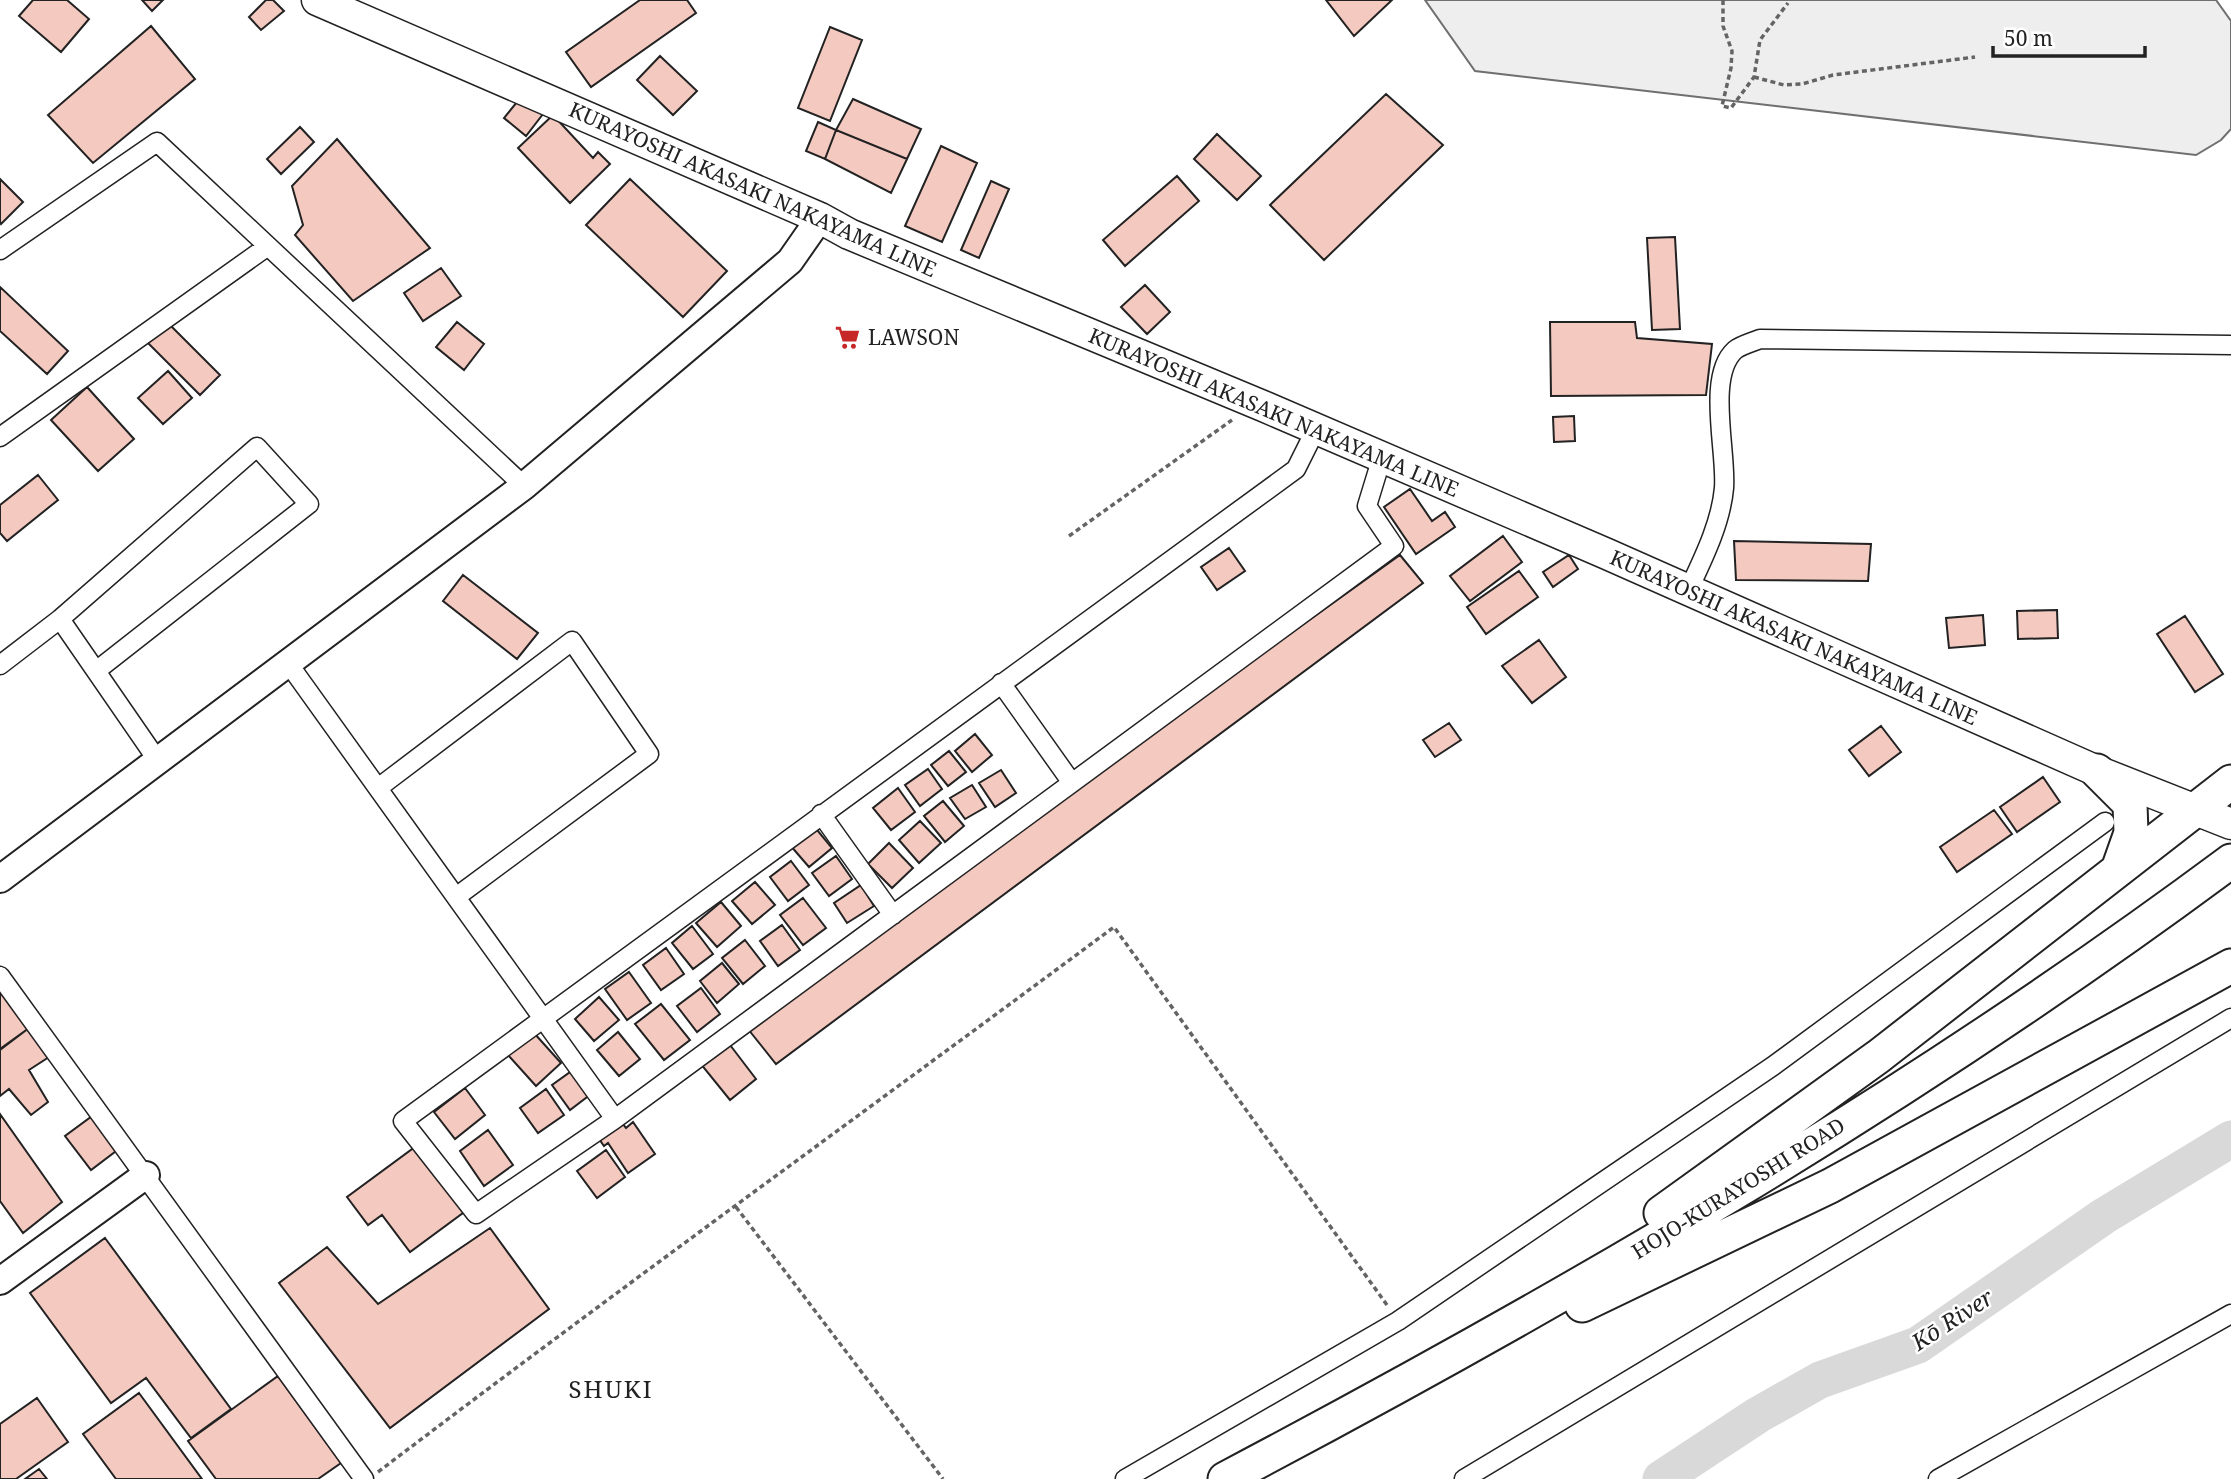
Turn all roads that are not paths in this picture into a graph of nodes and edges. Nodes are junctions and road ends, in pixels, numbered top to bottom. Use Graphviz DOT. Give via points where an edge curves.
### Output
graph roads {
  1 [pos="317,0"];
  2 [pos="820,218"];
  3 [pos="268,246"];
  4 [pos="0,250"];
  5 [pos="2231,345"];
  6 [pos="1316,429"];
  7 [pos="0,436"];
  8 [pos="1382,457"];
  9 [pos="524,486"];
  10 [pos="1688,590"];
  11 [pos="60,619"];
  12 [pos="288,663"];
  13 [pos="0,665"];
  14 [pos="96,671"];
  15 [pos="1001,683"];
  16 [pos="158,761"];
  17 [pos="2097,771"];
  18 [pos="2231,782"];
  19 [pos="1072,783"];
  20 [pos="377,788"];
  21 [pos="2196,808"];
  22 [pos="821,814"];
  23 [pos="2105,821"];
  24 [pos="2231,824"];
  25 [pos="2119,867"];
  26 [pos="2228,873"];
  27 [pos="0,879"];
  28 [pos="456,897"];
  29 [pos="893,915"];
  30 [pos="2231,966"];
  31 [pos="0,976"];
  32 [pos="542,1017"];
  33 [pos="2231,1018"];
  34 [pos="615,1119"];
  35 [pos="146,1175"];
  36 [pos="0,1281"];
  37 [pos="2231,1314"];
  38 [pos="1561,1315"];
  39 [pos="1457,1353"];
  40 [pos="366,1479"];
  41 [pos="1125,1479"];
  42 [pos="1224,1479"];
  43 [pos="1269,1479"];
  44 [pos="1464,1479"];
  45 [pos="1938,1479"];
  1 -- 2 [label="main road, KURAYOSHI AKASAKI NAKAYAMA LINE"];
  2 -- 6 [label="main road, KURAYOSHI AKASAKI NAKAYAMA LINE"];
  2 -- 9 [label="street" via="790,261"];
  3 -- 4 [label="street" via="157,142"];
  3 -- 7 [label="street"];
  3 -- 9 [label="street"];
  5 -- 10 [label="street" via="1760,339 1735,349 1720,383 1724,489 1708,548"];
  6 -- 8 [label="main road, KURAYOSHI AKASAKI NAKAYAMA LINE"];
  6 -- 15 [label="street" via="1296,469"];
  8 -- 10 [label="main road, KURAYOSHI AKASAKI NAKAYAMA LINE"];
  8 -- 19 [label="street" via="1367,506 1394,546"];
  9 -- 12 [label="street"];
  10 -- 17 [label="main road, KURAYOSHI AKASAKI NAKAYAMA LINE"];
  11 -- 13 [label="street"];
  11 -- 14 [label="street"];
  11 -- 14 [label="street" via="257,447 309,504"];
  12 -- 16 [label="street"];
  12 -- 20 [label="street"];
  14 -- 16 [label="street"];
  15 -- 19 [label="street"];
  15 -- 22 [label="street"];
  16 -- 27 [label="street"];
  17 -- 21 [label="main road, KURAYOSHI AKASAKI NAKAYAMA LINE"];
  17 -- 25 [label="highway" via="2130,804 2131,833"];
  18 -- 21 [label="highway"];
  19 -- 29 [label="street"];
  20 -- 28 [label="street"];
  20 -- 28 [label="street" via="572,641 649,754"];
  21 -- 24 [label="main road, KURAYOSHI AKASAKI NAKAYAMA LINE"];
  21 -- 25 [label="highway"];
  22 -- 29 [label="street"];
  22 -- 32 [label="street"];
  23 -- 41 [label="street" via="1773,1066 1398,1321"];
  25 -- 39 [label="highway" via="1868,1064"];
  26 -- 38 [label="highway, HOJO-KURAYOSHI ROAD" via="2041,1019"];
  26 -- 39 [label="highway, HOJO-KURAYOSHI ROAD" via="1776,1167"];
  28 -- 32 [label="street"];
  29 -- 34 [label="street"];
  30 -- 38 [label="highway" via="1830,1186"];
  31 -- 35 [label="street"];
  32 -- 34 [label="street"];
  32 -- 34 [label="street" via="403,1121 476,1214"];
  33 -- 44 [label="street"];
  35 -- 36 [label="street"];
  35 -- 40 [label="street"];
  37 -- 45 [label="street"];
  38 -- 43 [label="highway, HOJO-KURAYOSHI ROAD" via="1399,1411"];
  39 -- 42 [label="highway, HOJO-KURAYOSHI ROAD"];
}
